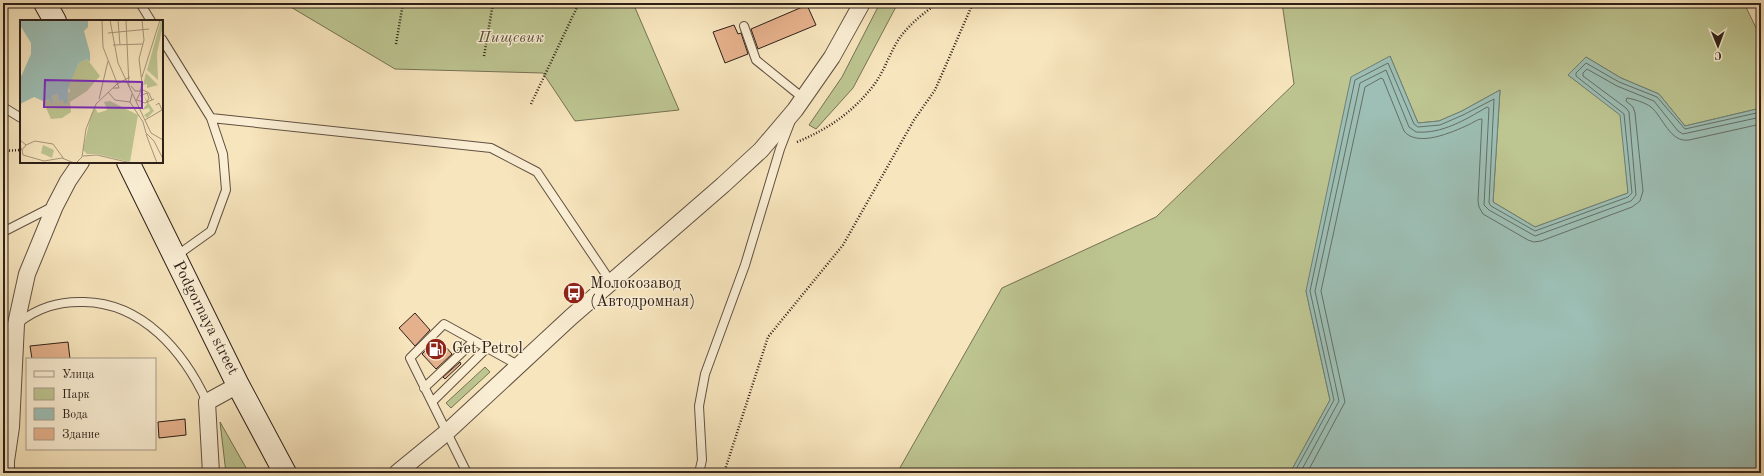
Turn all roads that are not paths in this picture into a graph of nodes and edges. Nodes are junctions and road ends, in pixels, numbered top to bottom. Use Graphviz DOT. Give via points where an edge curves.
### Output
graph roads {
  1 [pos="45,3"];
  2 [pos="140,3"];
  3 [pos="862,3"];
  4 [pos="54,20"];
  5 [pos="150,20"];
  6 [pos="744,26"];
  7 [pos="163,41"];
  8 [pos="799,104"];
  9 [pos="3,107"];
  10 [pos="20,117"];
  11 [pos="211,118"];
  12 [pos="80,163"];
  13 [pos="128,163"];
  14 [pos="55,206"];
  15 [pos="3,232"];
  16 [pos="174,258"];
  17 [pos="612,282"];
  18 [pos="16,324"];
  19 [pos="9,340"];
  20 [pos="474,342"];
  21 [pos="487,348"];
  22 [pos="518,366"];
  23 [pos="238,385"];
  24 [pos="424,388"];
  25 [pos="207,402"];
  26 [pos="432,402"];
  27 [pos="447,432"];
  28 [pos="6,473"];
  29 [pos="211,473"];
  30 [pos="285,473"];
  31 [pos="397,473"];
  32 [pos="467,473"];
  33 [pos="699,473"];
  1 -- 4 [label="street"];
  2 -- 5 [label="lane"];
  3 -- 8 [label="street" via="832,57"];
  6 -- 8 [label="lane" via="756,60"];
  7 -- 11 [label="lane"];
  8 -- 17 [label="street" via="761,150"];
  8 -- 33 [label="lane" via="780,149 745,265 705,374 699,406 702,460"];
  9 -- 10 [label="lane"];
  11 -- 16 [label="lane" via="223,154 226,190 211,231"];
  11 -- 17 [label="lane" via="491,148 537,172"];
  12 -- 14 [label="street"];
  13 -- 16 [label="street, Podgornaya street"];
  14 -- 15 [label="lane"];
  14 -- 18 [label="street" via="27,274"];
  16 -- 23 [label="street, Podgornaya street"];
  17 -- 22 [label="street"];
  18 -- 19 [label="street"];
  18 -- 25 [label="lane" via="32,312 58,304 92,302 121,308 152,327 183,360 197,380"];
  19 -- 28 [label="street" via="11,427"];
  20 -- 21 [label="lane"];
  20 -- 24 [label="lane"];
  20 -- 24 [label="lane" via="444,324 410,358"];
  21 -- 22 [label="lane"];
  21 -- 26 [label="lane"];
  22 -- 27 [label="street"];
  23 -- 25 [label="street"];
  23 -- 30 [label="street, Podgornaya street"];
  24 -- 26 [label="lane"];
  25 -- 29 [label="street"];
  26 -- 27 [label="lane"];
  27 -- 31 [label="street"];
  27 -- 32 [label="lane"];
}
